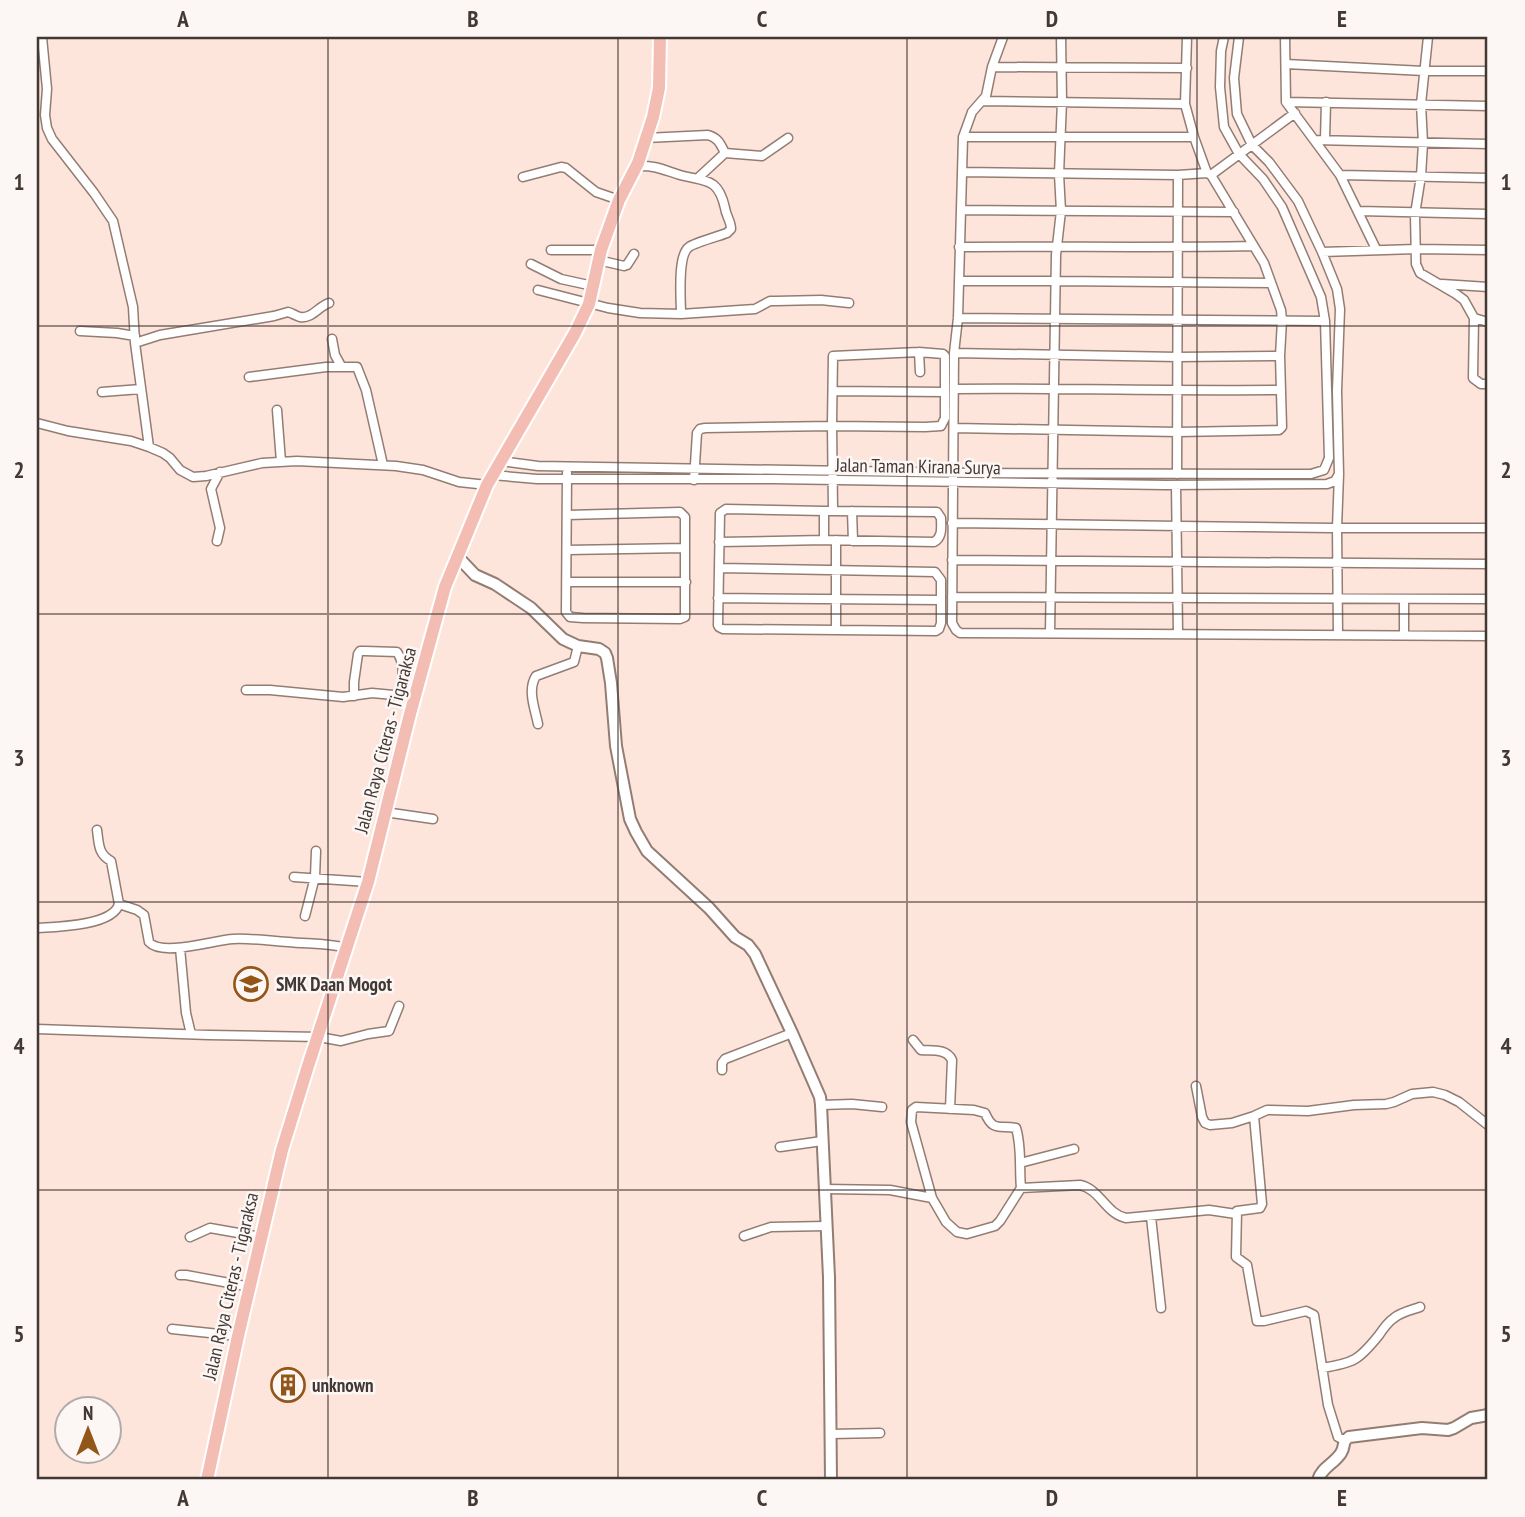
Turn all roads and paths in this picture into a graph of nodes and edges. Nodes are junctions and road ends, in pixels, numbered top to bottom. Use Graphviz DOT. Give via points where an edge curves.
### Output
graph roads {
  1 [pos="42,37"];
  2 [pos="660,37"];
  3 [pos="1003,37"];
  4 [pos="1061,37"];
  5 [pos="1187,37"];
  6 [pos="1224,37"];
  7 [pos="1239,37"];
  8 [pos="1285,37"];
  9 [pos="1428,37"];
  10 [pos="1286,64"];
  11 [pos="1062,66"];
  12 [pos="992,67"];
  13 [pos="1187,68"];
  14 [pos="1424,71"];
  15 [pos="1488,71"];
  16 [pos="983,101"];
  17 [pos="1062,101"];
  18 [pos="1286,102"];
  19 [pos="1326,102"];
  20 [pos="1185,104"];
  21 [pos="1421,104"];
  22 [pos="1488,106"];
  23 [pos="1295,113"];
  24 [pos="1060,136"];
  25 [pos="963,137"];
  26 [pos="1194,137"];
  27 [pos="646,138"];
  28 [pos="788,138"];
  29 [pos="1315,140"];
  30 [pos="1325,140"];
  31 [pos="1423,143"];
  32 [pos="1488,144"];
  33 [pos="1252,145"];
  34 [pos="725,153"];
  35 [pos="1239,154"];
  36 [pos="637,166"];
  37 [pos="962,172"];
  38 [pos="1059,174"];
  39 [pos="1209,174"];
  40 [pos="1178,175"];
  41 [pos="1339,175"];
  42 [pos="1421,176"];
  43 [pos="523,177"];
  44 [pos="698,178"];
  45 [pos="1488,178"];
  46 [pos="619,200"];
  47 [pos="961,210"];
  48 [pos="1060,211"];
  49 [pos="1178,211"];
  50 [pos="1359,211"];
  51 [pos="1234,212"];
  52 [pos="1415,214"];
  53 [pos="1488,215"];
  54 [pos="1057,246"];
  55 [pos="1253,246"];
  56 [pos="960,247"];
  57 [pos="1177,248"];
  58 [pos="1376,249"];
  59 [pos="1416,249"];
  60 [pos="551,250"];
  61 [pos="1488,250"];
  62 [pos="1322,252"];
  63 [pos="634,254"];
  64 [pos="600,255"];
  65 [pos="531,264"];
  66 [pos="959,281"];
  67 [pos="1056,281"];
  68 [pos="1178,281"];
  69 [pos="1271,283"];
  70 [pos="1439,284"];
  71 [pos="593,286"];
  72 [pos="1488,287"];
  73 [pos="538,290"];
  74 [pos="329,303"];
  75 [pos="849,303"];
  76 [pos="589,304"];
  77 [pos="681,314"];
  78 [pos="958,318"];
  79 [pos="1056,318"];
  80 [pos="1474,318"];
  81 [pos="1179,319"];
  82 [pos="1282,320"];
  83 [pos="1325,321"];
  84 [pos="1488,322"];
  85 [pos="80,331"];
  86 [pos="332,339"];
  87 [pos="135,340"];
  88 [pos="919,352"];
  89 [pos="954,353"];
  90 [pos="1056,354"];
  91 [pos="1280,356"];
  92 [pos="1178,357"];
  93 [pos="341,366"];
  94 [pos="920,372"];
  95 [pos="249,377"];
  96 [pos="1488,384"];
  97 [pos="1054,388"];
  98 [pos="141,389"];
  99 [pos="1281,390"];
  100 [pos="833,391"];
  101 [pos="950,391"];
  102 [pos="1178,391"];
  103 [pos="102,392"];
  104 [pos="277,410"];
  105 [pos="37,423"];
  106 [pos="832,426"];
  107 [pos="954,428"];
  108 [pos="1053,428"];
  109 [pos="1178,432"];
  110 [pos="149,447"];
  111 [pos="500,461"];
  112 [pos="281,462"];
  113 [pos="383,465"];
  114 [pos="567,467"];
  115 [pos="694,468"];
  116 [pos="220,472"];
  117 [pos="1053,473"];
  118 [pos="1177,474"];
  119 [pos="1339,474"];
  120 [pos="832,476"];
  121 [pos="953,477"];
  122 [pos="568,478"];
  123 [pos="490,480"];
  124 [pos="694,480"];
  125 [pos="1053,484"];
  126 [pos="1176,485"];
  127 [pos="824,511"];
  128 [pos="834,511"];
  129 [pos="852,511"];
  130 [pos="567,515"];
  131 [pos="952,523"];
  132 [pos="1051,525"];
  133 [pos="1176,525"];
  134 [pos="1338,528"];
  135 [pos="1488,528"];
  136 [pos="824,540"];
  137 [pos="836,540"];
  138 [pos="217,541"];
  139 [pos="853,541"];
  140 [pos="719,542"];
  141 [pos="685,548"];
  142 [pos="567,550"];
  143 [pos="457,556"];
  144 [pos="952,560"];
  145 [pos="1051,560"];
  146 [pos="1177,561"];
  147 [pos="1338,562"];
  148 [pos="1488,564"];
  149 [pos="719,568"];
  150 [pos="836,569"];
  151 [pos="567,582"];
  152 [pos="686,582"];
  153 [pos="952,597"];
  154 [pos="1051,597"];
  155 [pos="1177,597"];
  156 [pos="718,598"];
  157 [pos="1338,598"];
  158 [pos="1404,599"];
  159 [pos="1488,599"];
  160 [pos="837,600"];
  161 [pos="941,600"];
  162 [pos="836,630"];
  163 [pos="1050,633"];
  164 [pos="1178,633"];
  165 [pos="1338,635"];
  166 [pos="1404,635"];
  167 [pos="1488,636"];
  168 [pos="578,646"];
  169 [pos="246,690"];
  170 [pos="354,696"];
  171 [pos="401,696"];
  172 [pos="415,697"];
  173 [pos="538,723"];
  174 [pos="385,811"];
  175 [pos="433,819"];
  176 [pos="97,830"];
  177 [pos="316,851"];
  178 [pos="294,877"];
  179 [pos="315,877"];
  180 [pos="368,882"];
  181 [pos="119,904"];
  182 [pos="305,916"];
  183 [pos="37,928"];
  184 [pos="180,947"];
  185 [pos="347,948"];
  186 [pos="399,1006"];
  187 [pos="37,1029"];
  188 [pos="792,1033"];
  189 [pos="191,1034"];
  190 [pos="318,1037"];
  191 [pos="913,1040"];
  192 [pos="722,1070"];
  193 [pos="1196,1086"];
  194 [pos="821,1105"];
  195 [pos="882,1107"];
  196 [pos="950,1109"];
  197 [pos="1254,1116"];
  198 [pos="1488,1125"];
  199 [pos="822,1141"];
  200 [pos="780,1147"];
  201 [pos="1074,1149"];
  202 [pos="1020,1163"];
  203 [pos="1021,1188"];
  204 [pos="825,1189"];
  205 [pos="932,1198"];
  206 [pos="1236,1214"];
  207 [pos="1151,1217"];
  208 [pos="827,1226"];
  209 [pos="744,1236"];
  210 [pos="190,1237"];
  211 [pos="261,1237"];
  212 [pos="180,1275"];
  213 [pos="251,1287"];
  214 [pos="1420,1307"];
  215 [pos="1161,1308"];
  216 [pos="172,1329"];
  217 [pos="238,1336"];
  218 [pos="1322,1368"];
  219 [pos="1488,1415"];
  220 [pos="880,1433"];
  221 [pos="831,1434"];
  222 [pos="1344,1440"];
  223 [pos="207,1480"];
  224 [pos="831,1480"];
  225 [pos="1318,1480"];
  1 -- 87 [label="street" via="47,128 113,221 133,307"];
  2 -- 27 [label="main road, Jalan Raya Citeras - Tigaraksa" via="659,88"];
  3 -- 12 [label="street"];
  4 -- 11 [label="street"];
  5 -- 13 [label="street"];
  6 -- 35 [label="street" via="1220,86 1224,127"];
  7 -- 33 [label="street" via="1234,78 1237,114"];
  8 -- 10 [label="street"];
  9 -- 14 [label="street"];
  10 -- 14 [label="street"];
  10 -- 18 [label="street"];
  11 -- 12 [label="street"];
  11 -- 13 [label="street"];
  11 -- 17 [label="street"];
  12 -- 16 [label="street"];
  13 -- 20 [label="street"];
  14 -- 15 [label="street"];
  14 -- 21 [label="street"];
  16 -- 17 [label="street"];
  16 -- 25 [label="street" via="972,113"];
  17 -- 20 [label="street"];
  17 -- 24 [label="street"];
  18 -- 19 [label="street"];
  18 -- 23 [label="street"];
  19 -- 21 [label="street"];
  19 -- 30 [label="street"];
  20 -- 26 [label="street"];
  21 -- 22 [label="street"];
  21 -- 31 [label="street"];
  23 -- 29 [label="street"];
  23 -- 33 [label="street"];
  24 -- 25 [label="street"];
  24 -- 26 [label="street"];
  24 -- 38 [label="street"];
  25 -- 37 [label="street"];
  26 -- 39 [label="street"];
  27 -- 34 [label="street" via="708,135 719,140"];
  27 -- 36 [label="main road, Jalan Raya Citeras - Tigaraksa"];
  28 -- 34 [label="street" via="762,156"];
  29 -- 30 [label="street"];
  29 -- 41 [label="street"];
  30 -- 31 [label="street"];
  31 -- 32 [label="street"];
  31 -- 42 [label="street"];
  33 -- 35 [label="street"];
  33 -- 62 [label="street" via="1298,201"];
  34 -- 44 [label="street"];
  35 -- 39 [label="street"];
  35 -- 83 [label="street" via="1282,207 1321,297"];
  36 -- 44 [label="street"];
  36 -- 46 [label="main road, Jalan Raya Citeras - Tigaraksa"];
  37 -- 38 [label="street"];
  37 -- 47 [label="street"];
  38 -- 40 [label="street"];
  38 -- 48 [label="street"];
  39 -- 40 [label="street"];
  39 -- 51 [label="street"];
  40 -- 49 [label="street"];
  41 -- 42 [label="street"];
  41 -- 50 [label="street"];
  42 -- 45 [label="street"];
  42 -- 52 [label="street"];
  43 -- 46 [label="street" via="566,168 596,192"];
  44 -- 77 [label="street" via="720,191 731,226 730,232 684,251"];
  46 -- 64 [label="main road, Jalan Raya Citeras - Tigaraksa"];
  47 -- 48 [label="street"];
  47 -- 56 [label="street"];
  48 -- 49 [label="street"];
  48 -- 54 [label="street"];
  49 -- 51 [label="street"];
  49 -- 57 [label="street"];
  50 -- 52 [label="street"];
  50 -- 58 [label="street"];
  51 -- 55 [label="street"];
  52 -- 53 [label="street"];
  52 -- 59 [label="street"];
  54 -- 56 [label="street"];
  54 -- 57 [label="street"];
  54 -- 67 [label="street"];
  55 -- 57 [label="street"];
  55 -- 69 [label="street"];
  56 -- 66 [label="street"];
  57 -- 68 [label="street"];
  58 -- 59 [label="street"];
  58 -- 62 [label="street"];
  59 -- 61 [label="street"];
  59 -- 70 [label="street" via="1417,269"];
  60 -- 64 [label="street"];
  62 -- 119 [label="street" via="1340,309"];
  63 -- 64 [label="street" via="624,266"];
  64 -- 71 [label="main road, Jalan Raya Citeras - Tigaraksa"];
  65 -- 71 [label="street" via="561,279"];
  66 -- 67 [label="street"];
  66 -- 78 [label="street"];
  67 -- 68 [label="street"];
  67 -- 79 [label="street"];
  68 -- 69 [label="street"];
  68 -- 81 [label="street"];
  69 -- 82 [label="street"];
  70 -- 72 [label="street"];
  70 -- 80 [label="street" via="1464,300"];
  71 -- 76 [label="main road, Jalan Raya Citeras - Tigaraksa"];
  73 -- 76 [label="street"];
  74 -- 87 [label="street" via="305,317 288,312"];
  75 -- 77 [label="street" via="776,300 755,309"];
  76 -- 77 [label="street"];
  76 -- 111 [label="main road, Jalan Raya Citeras - Tigaraksa"];
  78 -- 79 [label="street"];
  78 -- 89 [label="street"];
  79 -- 81 [label="street"];
  79 -- 90 [label="street"];
  80 -- 84 [label="street"];
  80 -- 96 [label="street" via="1473,378"];
  81 -- 82 [label="street"];
  81 -- 92 [label="street"];
  82 -- 83 [label="street"];
  82 -- 91 [label="street"];
  83 -- 118 [label="street, Jalan Taman Kirana Surya" via="1329,458 1324,470 1311,474"];
  85 -- 87 [label="street" via="117,333"];
  86 -- 93 [label="street"];
  87 -- 98 [label="street"];
  88 -- 94 [label="street"];
  88 -- 100 [label="street" via="833,356"];
  88 -- 101 [label="street" via="945,356"];
  89 -- 90 [label="street"];
  89 -- 101 [label="street"];
  90 -- 92 [label="street"];
  90 -- 97 [label="street"];
  91 -- 92 [label="street"];
  91 -- 99 [label="street"];
  92 -- 102 [label="street"];
  93 -- 95 [label="street"];
  93 -- 113 [label="street" via="359,369"];
  97 -- 101 [label="street"];
  97 -- 102 [label="street"];
  97 -- 108 [label="street"];
  98 -- 103 [label="street"];
  98 -- 110 [label="street"];
  99 -- 102 [label="street"];
  99 -- 109 [label="street" via="1281,429"];
  100 -- 101 [label="street"];
  100 -- 106 [label="street"];
  101 -- 106 [label="street" via="946,418 940,426"];
  101 -- 107 [label="street"];
  102 -- 109 [label="street"];
  104 -- 112 [label="street"];
  105 -- 110 [label="street"];
  106 -- 115 [label="street" via="700,429"];
  106 -- 120 [label="street"];
  107 -- 108 [label="street"];
  107 -- 121 [label="street"];
  108 -- 109 [label="street"];
  108 -- 117 [label="street"];
  109 -- 118 [label="street"];
  110 -- 116 [label="street, Jalan Taman Kirana Surya" via="188,475"];
  111 -- 114 [label="street, Jalan Taman Kirana Surya"];
  111 -- 123 [label="main road, Jalan Raya Citeras - Tigaraksa"];
  112 -- 113 [label="street, Jalan Taman Kirana Surya"];
  112 -- 116 [label="street, Jalan Taman Kirana Surya"];
  113 -- 123 [label="street, Jalan Taman Kirana Surya" via="459,482"];
  114 -- 115 [label="street, Jalan Taman Kirana Surya"];
  114 -- 122 [label="street"];
  115 -- 120 [label="street, Jalan Taman Kirana Surya"];
  115 -- 124 [label="street"];
  116 -- 138 [label="street" via="211,489 220,528"];
  117 -- 118 [label="street, Jalan Taman Kirana Surya"];
  117 -- 121 [label="street, Jalan Taman Kirana Surya"];
  117 -- 125 [label="street"];
  119 -- 126 [label="street, Jalan Taman Kirana Surya" via="1327,484"];
  119 -- 134 [label="street"];
  120 -- 121 [label="street, Jalan Taman Kirana Surya"];
  120 -- 124 [label="street, Jalan Taman Kirana Surya"];
  120 -- 128 [label="street"];
  121 -- 125 [label="street, Jalan Taman Kirana Surya"];
  121 -- 131 [label="street"];
  122 -- 123 [label="street, Jalan Taman Kirana Surya"];
  122 -- 124 [label="street, Jalan Taman Kirana Surya"];
  122 -- 130 [label="street"];
  123 -- 143 [label="main road, Jalan Raya Citeras - Tigaraksa"];
  125 -- 126 [label="street, Jalan Taman Kirana Surya"];
  125 -- 132 [label="street"];
  126 -- 133 [label="street"];
  127 -- 128 [label="street"];
  127 -- 136 [label="street"];
  127 -- 140 [label="street" via="724,509"];
  128 -- 129 [label="street"];
  129 -- 139 [label="street"];
  129 -- 139 [label="street" via="937,512 941,518 941,535 934,542"];
  130 -- 141 [label="street" via="680,512 685,517"];
  130 -- 142 [label="street"];
  131 -- 132 [label="street"];
  131 -- 144 [label="street"];
  132 -- 133 [label="street"];
  132 -- 145 [label="street"];
  133 -- 134 [label="street"];
  133 -- 146 [label="street"];
  134 -- 135 [label="street"];
  134 -- 147 [label="street"];
  136 -- 137 [label="street"];
  136 -- 140 [label="street"];
  137 -- 139 [label="street"];
  137 -- 150 [label="street"];
  140 -- 149 [label="street"];
  141 -- 142 [label="street"];
  141 -- 152 [label="street"];
  142 -- 151 [label="street"];
  143 -- 168 [label="street" via="475,575 523,602 563,639"];
  143 -- 172 [label="main road, Jalan Raya Citeras - Tigaraksa"];
  144 -- 145 [label="street"];
  144 -- 153 [label="street"];
  145 -- 146 [label="street"];
  145 -- 154 [label="street"];
  146 -- 147 [label="street"];
  146 -- 155 [label="street"];
  147 -- 148 [label="street"];
  147 -- 157 [label="street"];
  149 -- 150 [label="street"];
  149 -- 156 [label="street"];
  150 -- 160 [label="street"];
  150 -- 161 [label="street" via="935,572 941,580"];
  151 -- 152 [label="street"];
  151 -- 152 [label="street" via="565,608 570,617 680,619 686,615"];
  153 -- 154 [label="street"];
  153 -- 163 [label="street" via="953,623 960,633"];
  154 -- 155 [label="street"];
  154 -- 163 [label="street"];
  155 -- 157 [label="street"];
  155 -- 164 [label="street"];
  156 -- 160 [label="street"];
  156 -- 162 [label="street" via="720,628"];
  157 -- 158 [label="street"];
  157 -- 165 [label="street"];
  158 -- 159 [label="street"];
  158 -- 166 [label="street"];
  160 -- 161 [label="street"];
  160 -- 162 [label="street"];
  161 -- 162 [label="street" via="936,631"];
  163 -- 164 [label="street"];
  164 -- 165 [label="street"];
  165 -- 166 [label="street"];
  166 -- 167 [label="street"];
  168 -- 173 [label="street" via="574,662 533,680"];
  168 -- 188 [label="street" via="603,650 607,658 616,746 630,819 641,842 755,954"];
  169 -- 170 [label="street"];
  170 -- 171 [label="street"];
  170 -- 171 [label="street" via="360,651 397,652 402,662"];
  171 -- 172 [label="street"];
  172 -- 174 [label="main road, Jalan Raya Citeras - Tigaraksa"];
  174 -- 175 [label="street"];
  174 -- 180 [label="main road, Jalan Raya Citeras - Tigaraksa"];
  176 -- 181 [label="street" via="99,849 111,861"];
  177 -- 179 [label="street"];
  178 -- 179 [label="street"];
  179 -- 180 [label="street"];
  179 -- 182 [label="street"];
  180 -- 185 [label="main road, Jalan Raya Citeras - Tigaraksa"];
  181 -- 183 [label="street" via="118,910 105,918"];
  181 -- 184 [label="street" via="144,915 151,945"];
  184 -- 185 [label="street" via="236,939"];
  184 -- 189 [label="street"];
  185 -- 190 [label="main road, Jalan Raya Citeras - Tigaraksa"];
  186 -- 190 [label="street" via="386,1032 341,1041"];
  187 -- 189 [label="street"];
  188 -- 192 [label="street" via="725,1059"];
  188 -- 194 [label="street"];
  189 -- 190 [label="street"];
  190 -- 211 [label="main road, Jalan Raya Citeras - Tigaraksa" via="282,1150"];
  191 -- 196 [label="street" via="921,1050 951,1057"];
  193 -- 197 [label="street" via="1207,1124"];
  194 -- 195 [label="street"];
  194 -- 199 [label="street"];
  196 -- 202 [label="street" via="982,1112 993,1126 1016,1128"];
  196 -- 205 [label="street" via="916,1107 911,1112"];
  197 -- 198 [label="street" via="1267,1110 1386,1104 1433,1092 1458,1102"];
  197 -- 206 [label="street" via="1262,1204"];
  199 -- 200 [label="street"];
  199 -- 204 [label="street"];
  201 -- 202 [label="street"];
  202 -- 203 [label="street"];
  203 -- 205 [label="street" via="995,1226 967,1234 951,1229"];
  203 -- 207 [label="street" via="1080,1185 1093,1189 1119,1217"];
  204 -- 205 [label="street" via="890,1190"];
  204 -- 208 [label="street"];
  206 -- 207 [label="street" via="1209,1210"];
  206 -- 218 [label="street" via="1236,1257 1247,1265 1255,1318 1265,1321 1311,1313 1316,1320"];
  207 -- 215 [label="street"];
  208 -- 209 [label="street" via="771,1227"];
  208 -- 221 [label="street"];
  210 -- 211 [label="street" via="210,1228"];
  211 -- 213 [label="main road, Jalan Raya Citeras - Tigaraksa"];
  212 -- 213 [label="street"];
  213 -- 217 [label="main road, Jalan Raya Citeras - Tigaraksa"];
  214 -- 218 [label="street" via="1396,1316 1358,1359"];
  216 -- 217 [label="street"];
  217 -- 223 [label="main road, Jalan Raya Citeras - Tigaraksa"];
  218 -- 222 [label="street" via="1328,1405 1338,1437"];
  219 -- 222 [label="street" via="1448,1430 1422,1428"];
  220 -- 221 [label="street"];
  221 -- 224 [label="street"];
  222 -- 225 [label="street" via="1341,1452"];
}
